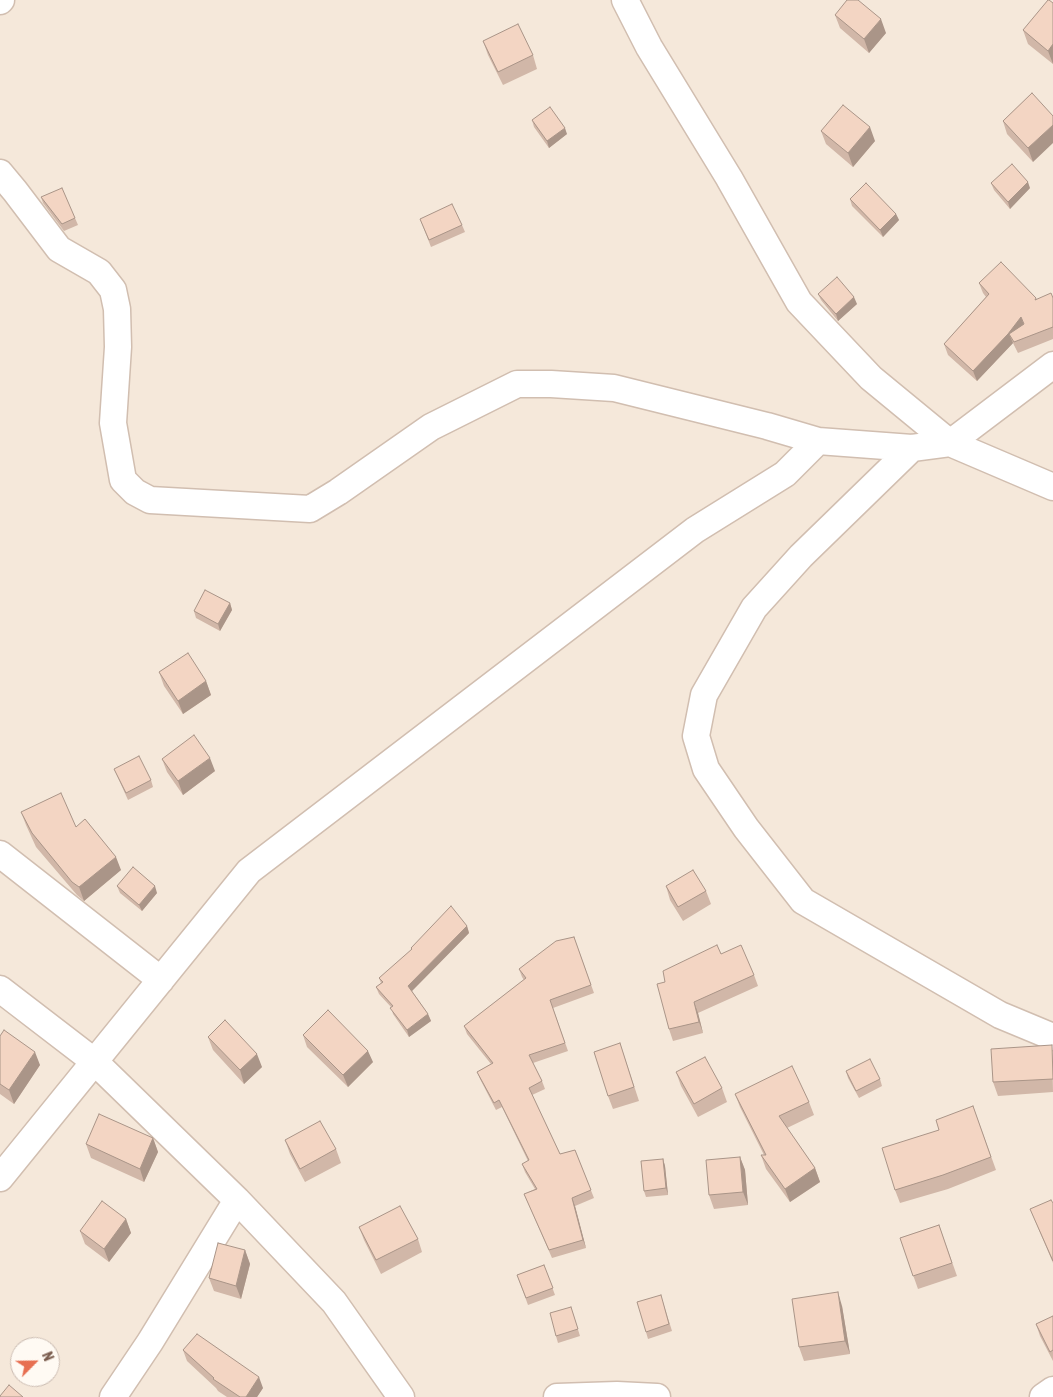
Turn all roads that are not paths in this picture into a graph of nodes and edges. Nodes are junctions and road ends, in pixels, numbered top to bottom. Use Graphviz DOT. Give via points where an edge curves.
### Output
graph roads {
  1 [pos="625,0"];
  2 [pos="0,173"];
  3 [pos="1053,366"];
  4 [pos="818,441"];
  5 [pos="950,442"];
  6 [pos="912,448"];
  7 [pos="1053,487"];
  8 [pos="0,854"];
  9 [pos="161,980"];
  10 [pos="0,988"];
  11 [pos="1053,1037"];
  12 [pos="95,1062"];
  13 [pos="0,1178"];
  14 [pos="237,1200"];
  15 [pos="1053,1390"];
  16 [pos="113,1397"];
  17 [pos="401,1397"];
  18 [pos="557,1397"];
  19 [pos="657,1397"];
  20 [pos="1042,1397"];
  1 -- 5 [label="street" via="649,47 800,302 871,378"];
  2 -- 4 [label="street" via="59,249 99,272 113,290 118,347 113,423 123,480 150,500 310,509 431,427 517,384 614,388"];
  3 -- 5 [label="street"];
  4 -- 6 [label="street"];
  4 -- 9 [label="street" via="785,474 695,530 249,871"];
  5 -- 6 [label="street"];
  5 -- 7 [label="street"];
  6 -- 11 [label="street" via="801,556 754,608 704,695 696,736 706,769 746,828 803,901 1000,1016"];
  8 -- 9 [label="street"];
  9 -- 12 [label="street"];
  10 -- 12 [label="street"];
  12 -- 13 [label="street"];
  12 -- 14 [label="street"];
  14 -- 16 [label="street"];
  14 -- 17 [label="street" via="334,1302"];
  15 -- 20 [label="street"];
  18 -- 19 [label="street"];
}
